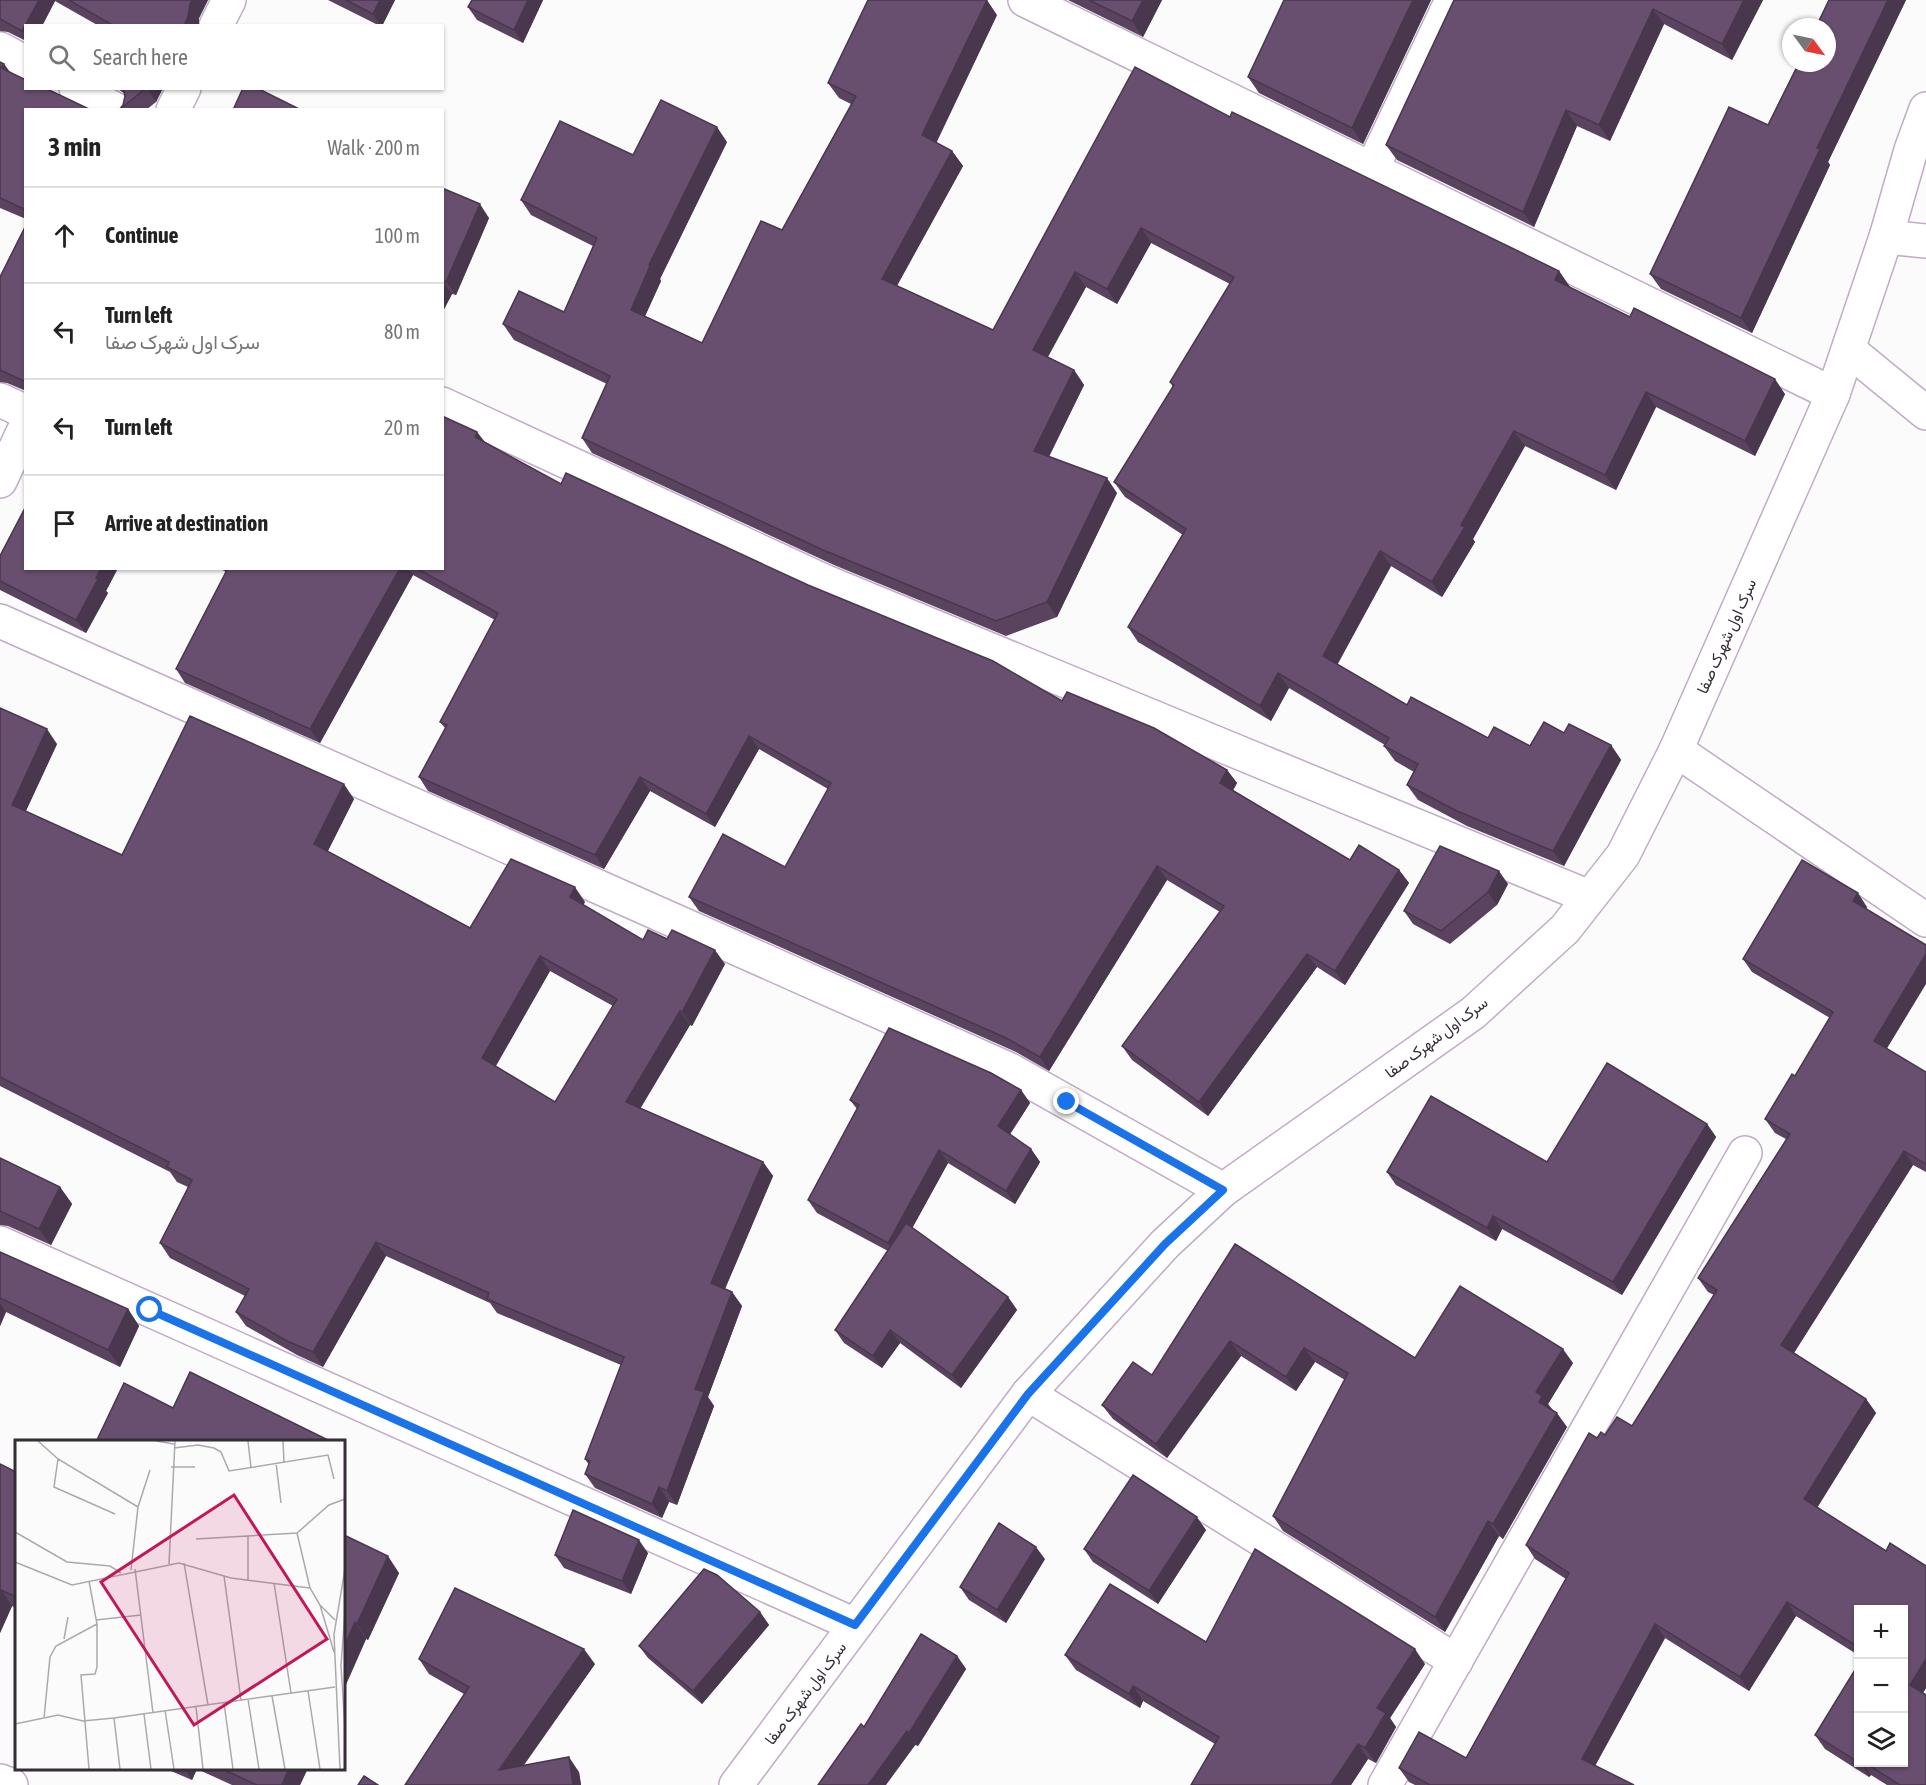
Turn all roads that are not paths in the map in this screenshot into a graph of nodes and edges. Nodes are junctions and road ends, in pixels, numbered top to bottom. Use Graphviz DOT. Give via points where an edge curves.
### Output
graph roads {
  1 [pos="229,0"];
  2 [pos="1025,0"];
  3 [pos="1452,0"];
  4 [pos="217,24"];
  5 [pos="0,49"];
  6 [pos="24,62"];
  7 [pos="80,90"];
  8 [pos="183,90"];
  9 [pos="112,108"];
  10 [pos="174,108"];
  11 [pos="1926,109"];
  12 [pos="1372,169"];
  13 [pos="1886,237"];
  14 [pos="1926,241"];
  15 [pos="1849,350"];
  16 [pos="1833,394"];
  17 [pos="0,400"];
  18 [pos="444,405"];
  19 [pos="24,411"];
  20 [pos="1926,413"];
  21 [pos="24,430"];
  22 [pos="0,481"];
  23 [pos="0,621"];
  24 [pos="1676,750"];
  25 [pos="1590,897"];
  26 [pos="1926,920"];
  27 [pos="1745,1153"];
  28 [pos="1223,1190"];
  29 [pos="0,1243"];
  30 [pos="1028,1394"];
  31 [pos="855,1625"];
  32 [pos="1456,1661"];
  33 [pos="0,1781"];
  34 [pos="11,1785"];
  35 [pos="736,1785"];
  36 [pos="1385,1785"];
  1 -- 4 [label="street"];
  2 -- 12 [label="street"];
  3 -- 12 [label="street"];
  5 -- 6 [label="street"];
  7 -- 9 [label="street"];
  8 -- 10 [label="street"];
  11 -- 13 [label="street, سرک اول شهرک صفا"];
  12 -- 16 [label="street"];
  13 -- 14 [label="street"];
  13 -- 15 [label="street, سرک اول شهرک صفا"];
  15 -- 16 [label="street, سرک اول شهرک صفا"];
  15 -- 20 [label="street"];
  16 -- 24 [label="street, سرک اول شهرک صفا"];
  17 -- 19 [label="street"];
  18 -- 25 [label="street" via="826,582"];
  21 -- 22 [label="street"];
  23 -- 28 [label="street" via="1008,1069"];
  24 -- 25 [label="street, سرک اول شهرک صفا" via="1623,855"];
  24 -- 26 [label="street"];
  25 -- 28 [label="street, سرک اول شهرک صفا" via="1565,929 1473,1013"];
  27 -- 32 [label="street"];
  28 -- 30 [label="street, سرک اول شهرک صفا" via="1165,1244"];
  29 -- 31 [label="street"];
  30 -- 31 [label="street, سرک اول شهرک صفا"];
  30 -- 32 [label="street"];
  31 -- 35 [label="street, سرک اول شهرک صفا"];
  32 -- 36 [label="street"];
  33 -- 34 [label="street"];
}
